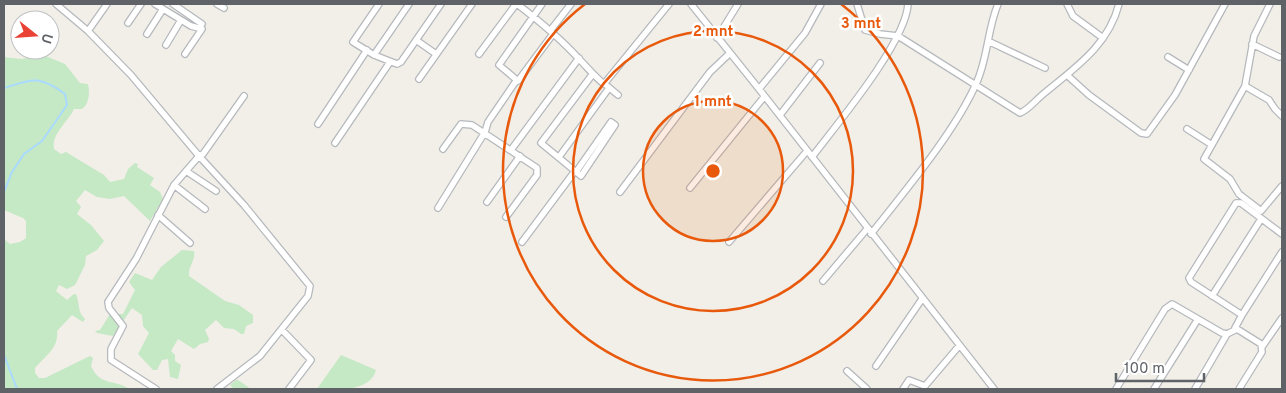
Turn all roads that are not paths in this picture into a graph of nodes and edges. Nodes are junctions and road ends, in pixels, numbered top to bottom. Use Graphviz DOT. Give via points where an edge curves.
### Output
graph roads {
  1 [pos="56,4"];
  2 [pos="107,4"];
  3 [pos="141,4"];
  4 [pos="156,4"];
  5 [pos="173,4"];
  6 [pos="217,4"];
  7 [pos="379,4"];
  8 [pos="409,4"];
  9 [pos="441,4"];
  10 [pos="472,4"];
  11 [pos="516,4"];
  12 [pos="542,4"];
  13 [pos="571,4"];
  14 [pos="669,4"];
  15 [pos="691,4"];
  16 [pos="738,4"];
  17 [pos="821,4"];
  18 [pos="857,4"];
  19 [pos="908,4"];
  20 [pos="998,4"];
  21 [pos="1066,4"];
  22 [pos="1119,4"];
  23 [pos="1225,4"];
  24 [pos="1270,4"];
  25 [pos="224,8"];
  26 [pos="163,9"];
  27 [pos="534,17"];
  28 [pos="181,20"];
  29 [pos="128,23"];
  30 [pos="202,24"];
  31 [pos="88,32"];
  32 [pos="551,32"];
  33 [pos="147,34"];
  34 [pos="898,36"];
  35 [pos="717,38"];
  36 [pos="1103,38"];
  37 [pos="416,40"];
  38 [pos="988,42"];
  39 [pos="1252,44"];
  40 [pos="166,45"];
  41 [pos="367,50"];
  42 [pos="185,54"];
  43 [pos="436,54"];
  44 [pos="479,54"];
  45 [pos="729,54"];
  46 [pos="374,55"];
  47 [pos="1168,57"];
  48 [pos="1279,57"];
  49 [pos="579,58"];
  50 [pos="390,62"];
  51 [pos="820,63"];
  52 [pos="1045,68"];
  53 [pos="1189,70"];
  54 [pos="592,74"];
  55 [pos="1068,76"];
  56 [pos="419,79"];
  57 [pos="516,81"];
  58 [pos="977,84"];
  59 [pos="606,86"];
  60 [pos="1245,86"];
  61 [pos="759,89"];
  62 [pos="618,95"];
  63 [pos="244,96"];
  64 [pos="764,97"];
  65 [pos="780,115"];
  66 [pos="1282,116"];
  67 [pos="318,124"];
  68 [pos="1187,129"];
  69 [pos="485,132"];
  70 [pos="335,143"];
  71 [pos="1212,145"];
  72 [pos="443,149"];
  73 [pos="511,150"];
  74 [pos="807,151"];
  75 [pos="199,156"];
  76 [pos="520,156"];
  77 [pos="559,157"];
  78 [pos="812,157"];
  79 [pos="186,170"];
  80 [pos="575,171"];
  81 [pos="174,185"];
  82 [pos="1282,186"];
  83 [pos="690,188"];
  84 [pos="216,192"];
  85 [pos="620,192"];
  86 [pos="487,202"];
  87 [pos="438,208"];
  88 [pos="205,209"];
  89 [pos="158,215"];
  90 [pos="506,218"];
  91 [pos="1261,219"];
  92 [pos="869,231"];
  93 [pos="1282,234"];
  94 [pos="522,242"];
  95 [pos="729,242"];
  96 [pos="190,243"];
  97 [pos="1282,252"];
  98 [pos="823,281"];
  99 [pos="1212,296"];
  100 [pos="922,299"];
  101 [pos="1242,316"];
  102 [pos="1282,318"];
  103 [pos="1198,319"];
  104 [pos="1235,328"];
  105 [pos="282,330"];
  106 [pos="1227,334"];
  107 [pos="959,346"];
  108 [pos="1262,347"];
  109 [pos="876,366"];
  110 [pos="847,371"];
  111 [pos="926,388"];
  112 [pos="156,389"];
  113 [pos="217,389"];
  114 [pos="289,389"];
  115 [pos="867,389"];
  116 [pos="903,389"];
  117 [pos="994,389"];
  118 [pos="1116,389"];
  119 [pos="1154,389"];
  120 [pos="1195,389"];
  121 [pos="1239,389"];
  1 -- 31 [label="street"];
  2 -- 31 [label="street"];
  3 -- 29 [label="street"];
  4 -- 26 [label="street"];
  5 -- 30 [label="street"];
  6 -- 25 [label="street"];
  7 -- 41 [label="street" via="353,42"];
  8 -- 46 [label="street"];
  9 -- 37 [label="street"];
  10 -- 43 [label="street"];
  11 -- 27 [label="street"];
  11 -- 44 [label="street"];
  12 -- 27 [label="street"];
  13 -- 32 [label="street"];
  14 -- 59 [label="street"];
  15 -- 35 [label="street"];
  16 -- 35 [label="street"];
  17 -- 61 [label="street" via="805,33"];
  18 -- 34 [label="street" via="865,30"];
  19 -- 34 [label="street" via="906,20"];
  20 -- 38 [label="street"];
  21 -- 36 [label="street" via="1073,16"];
  22 -- 36 [label="street"];
  23 -- 53 [label="street"];
  24 -- 39 [label="street"];
  26 -- 28 [label="street"];
  26 -- 33 [label="street"];
  27 -- 32 [label="street"];
  27 -- 57 [label="street" via="499,65"];
  28 -- 40 [label="street"];
  28 -- 42 [label="street" via="202,28"];
  31 -- 75 [label="street" via="131,75"];
  32 -- 49 [label="street"];
  32 -- 57 [label="street" via="520,80"];
  34 -- 58 [label="street"];
  34 -- 78 [label="street"];
  35 -- 45 [label="street"];
  36 -- 55 [label="street"];
  37 -- 43 [label="street"];
  37 -- 50 [label="street" via="398,64"];
  38 -- 52 [label="street"];
  38 -- 58 [label="street"];
  39 -- 48 [label="street"];
  39 -- 60 [label="street"];
  41 -- 46 [label="street"];
  41 -- 67 [label="street"];
  43 -- 56 [label="street"];
  45 -- 61 [label="street"];
  45 -- 85 [label="street" via="710,72"];
  46 -- 50 [label="street"];
  47 -- 53 [label="street"];
  49 -- 54 [label="street"];
  49 -- 73 [label="street"];
  50 -- 70 [label="street"];
  51 -- 65 [label="street"];
  53 -- 55 [label="street" via="1147,134 1108,110"];
  54 -- 59 [label="street"];
  54 -- 77 [label="street" via="542,143"];
  55 -- 58 [label="street" via="1020,113"];
  57 -- 69 [label="street" via="488,122"];
  58 -- 92 [label="street" via="948,130"];
  59 -- 62 [label="street"];
  59 -- 77 [label="street"];
  60 -- 66 [label="street" via="1269,100"];
  60 -- 71 [label="street"];
  61 -- 64 [label="street"];
  63 -- 75 [label="street"];
  64 -- 65 [label="street"];
  64 -- 83 [label="street"];
  65 -- 74 [label="street"];
  68 -- 71 [label="street"];
  69 -- 72 [label="street" via="472,124 461,124"];
  69 -- 73 [label="street"];
  69 -- 87 [label="street"];
  71 -- 82 [label="street" via="1204,159 1230,179 1239,194 1260,211"];
  73 -- 76 [label="street"];
  74 -- 78 [label="street"];
  74 -- 95 [label="street"];
  75 -- 79 [label="street"];
  75 -- 105 [label="street" via="310,286 308,296"];
  76 -- 86 [label="street"];
  76 -- 90 [label="street" via="537,168 538,173"];
  77 -- 80 [label="street"];
  78 -- 92 [label="street"];
  79 -- 81 [label="street"];
  79 -- 84 [label="street"];
  80 -- 80 [label="street" via="581,176 616,126 611,122"];
  80 -- 94 [label="street"];
  81 -- 88 [label="street"];
  81 -- 89 [label="street"];
  89 -- 96 [label="street"];
  89 -- 112 [label="street" via="136,259 107,305 123,326 111,349 111,360"];
  91 -- 93 [label="street"];
  91 -- 99 [label="street"];
  91 -- 99 [label="street" via="1236,202 1188,278"];
  92 -- 98 [label="street"];
  92 -- 100 [label="street"];
  97 -- 101 [label="street"];
  99 -- 101 [label="street"];
  100 -- 107 [label="street"];
  100 -- 109 [label="street"];
  101 -- 104 [label="street"];
  102 -- 108 [label="street"];
  103 -- 106 [label="street"];
  103 -- 118 [label="street" via="1169,304"];
  103 -- 119 [label="street"];
  104 -- 106 [label="street"];
  104 -- 108 [label="street"];
  105 -- 113 [label="street" via="260,356"];
  105 -- 114 [label="street" via="311,360"];
  106 -- 120 [label="street"];
  107 -- 111 [label="street"];
  107 -- 117 [label="street"];
  108 -- 121 [label="street"];
  110 -- 115 [label="street"];
  111 -- 116 [label="street" via="909,380"];
}
